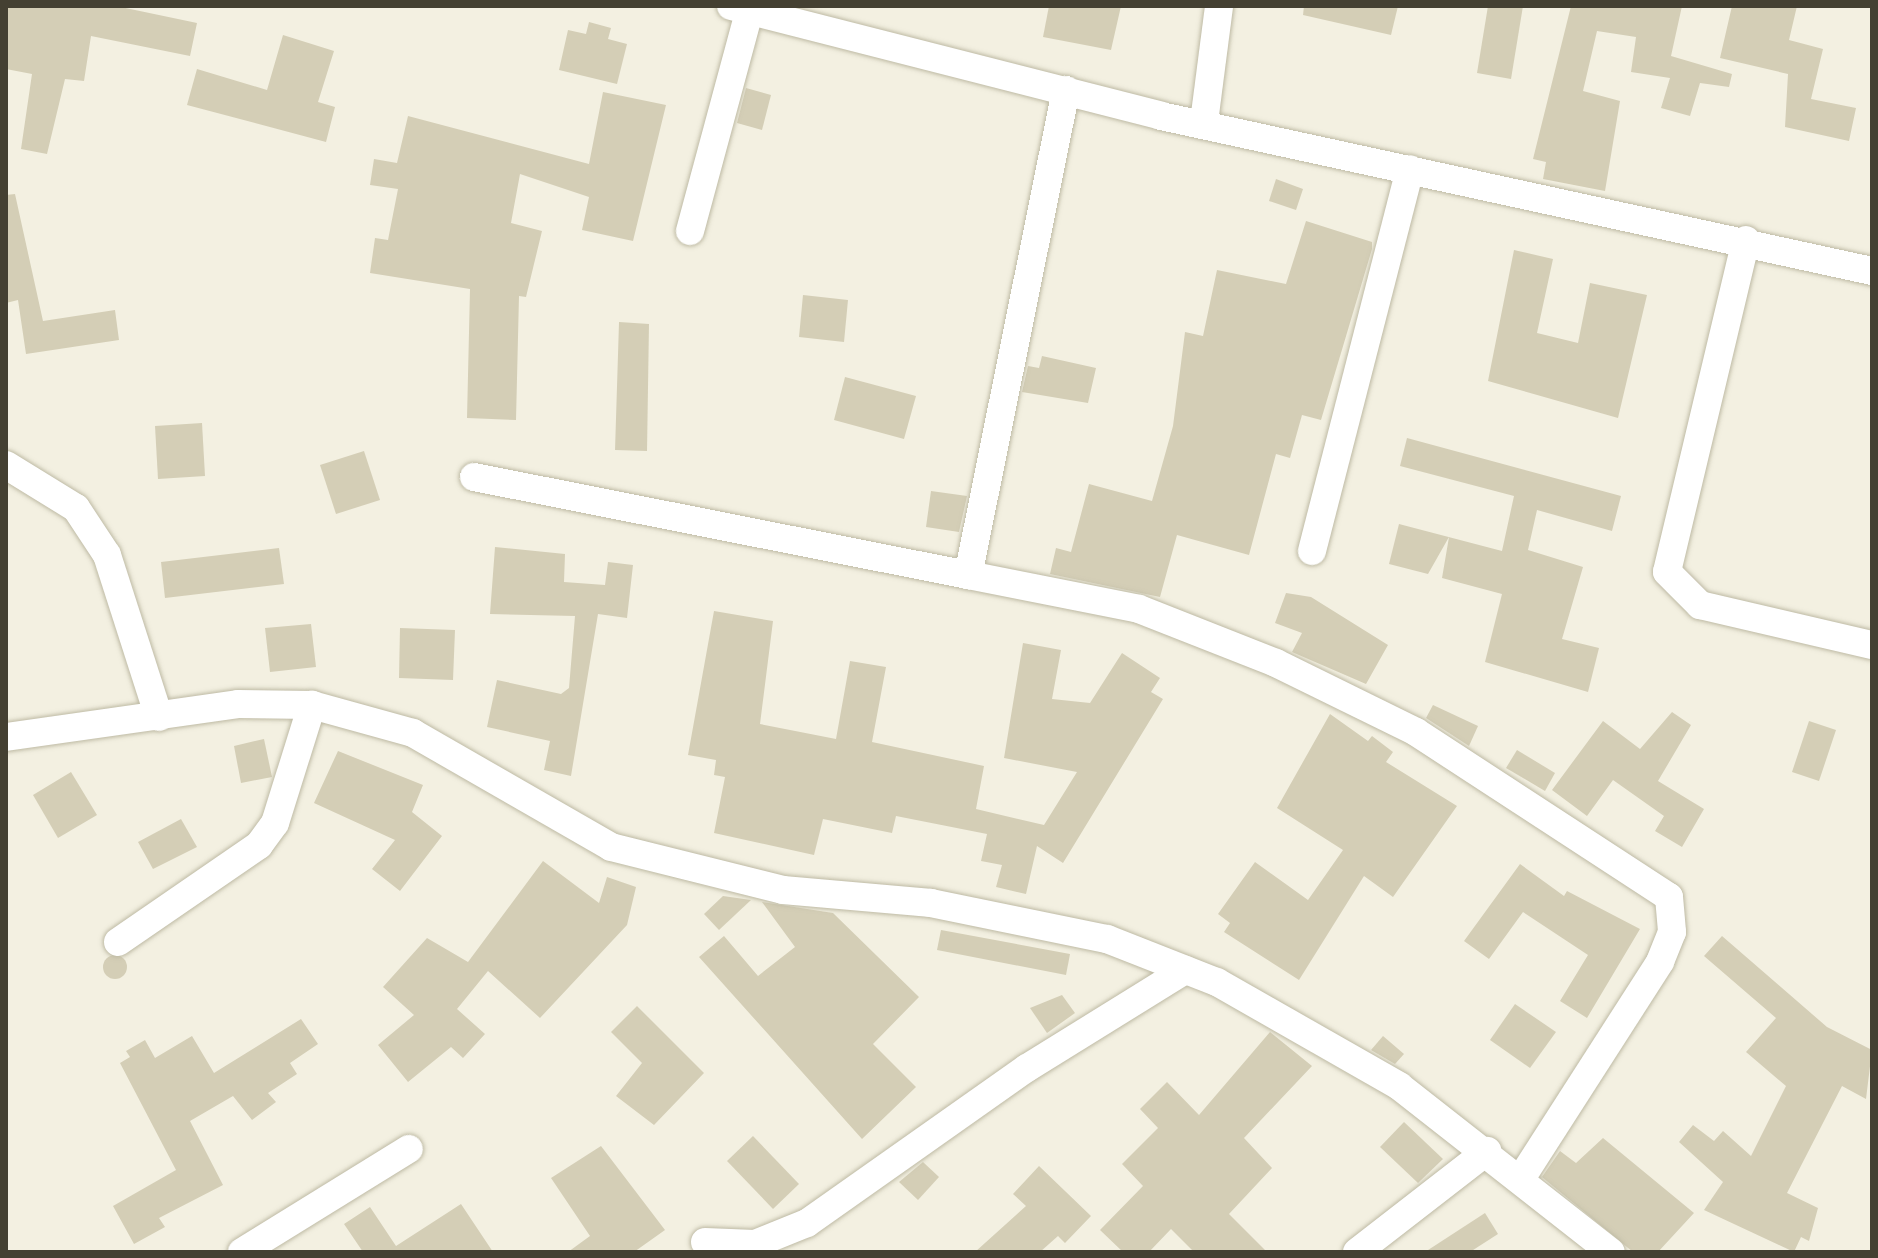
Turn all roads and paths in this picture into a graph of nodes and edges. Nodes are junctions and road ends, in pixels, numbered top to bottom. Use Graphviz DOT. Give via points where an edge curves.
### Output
graph roads {
  1 [pos="1219,6"];
  2 [pos="740,9"];
  3 [pos="1066,90"];
  4 [pos="1204,122"];
  5 [pos="1410,169"];
  6 [pos="690,231"];
  7 [pos="1746,240"];
  8 [pos="1872,271"];
  9 [pos="6,465"];
  10 [pos="474,477"];
  11 [pos="1312,551"];
  12 [pos="968,575"];
  13 [pos="1872,645"];
  14 [pos="312,705"];
  15 [pos="159,717"];
  16 [pos="6,737"];
  17 [pos="118,942"];
  18 [pos="1185,970"];
  19 [pos="409,1149"];
  20 [pos="1487,1151"];
  21 [pos="1522,1177"];
  22 [pos="705,1242"];
  23 [pos="242,1252"];
  24 [pos="1357,1252"];
  25 [pos="1611,1252"];
  1 -- 4 [label="street"];
  2 -- 3 [label="street"];
  2 -- 6 [label="street"];
  3 -- 4 [label="street"];
  3 -- 12 [label="street"];
  4 -- 5 [label="street"];
  5 -- 7 [label="street"];
  5 -- 11 [label="street"];
  7 -- 8 [label="street"];
  7 -- 13 [label="street" via="1667,572 1700,605"];
  9 -- 15 [label="street" via="76,508 107,555"];
  10 -- 12 [label="street"];
  12 -- 21 [label="street" via="1139,609 1276,663 1416,732 1669,897 1672,932 1660,962"];
  14 -- 15 [label="street" via="238,704"];
  14 -- 17 [label="street" via="275,823 259,845"];
  14 -- 18 [label="street" via="413,733 611,847 783,890 1045,921"];
  15 -- 16 [label="street"];
  18 -- 20 [label="street" via="1295,1023"];
  18 -- 22 [label="street" via="1027,1068 807,1223 755,1244"];
  19 -- 23 [label="street"];
  20 -- 21 [label="street"];
  20 -- 24 [label="street"];
  21 -- 25 [label="street"];
}
